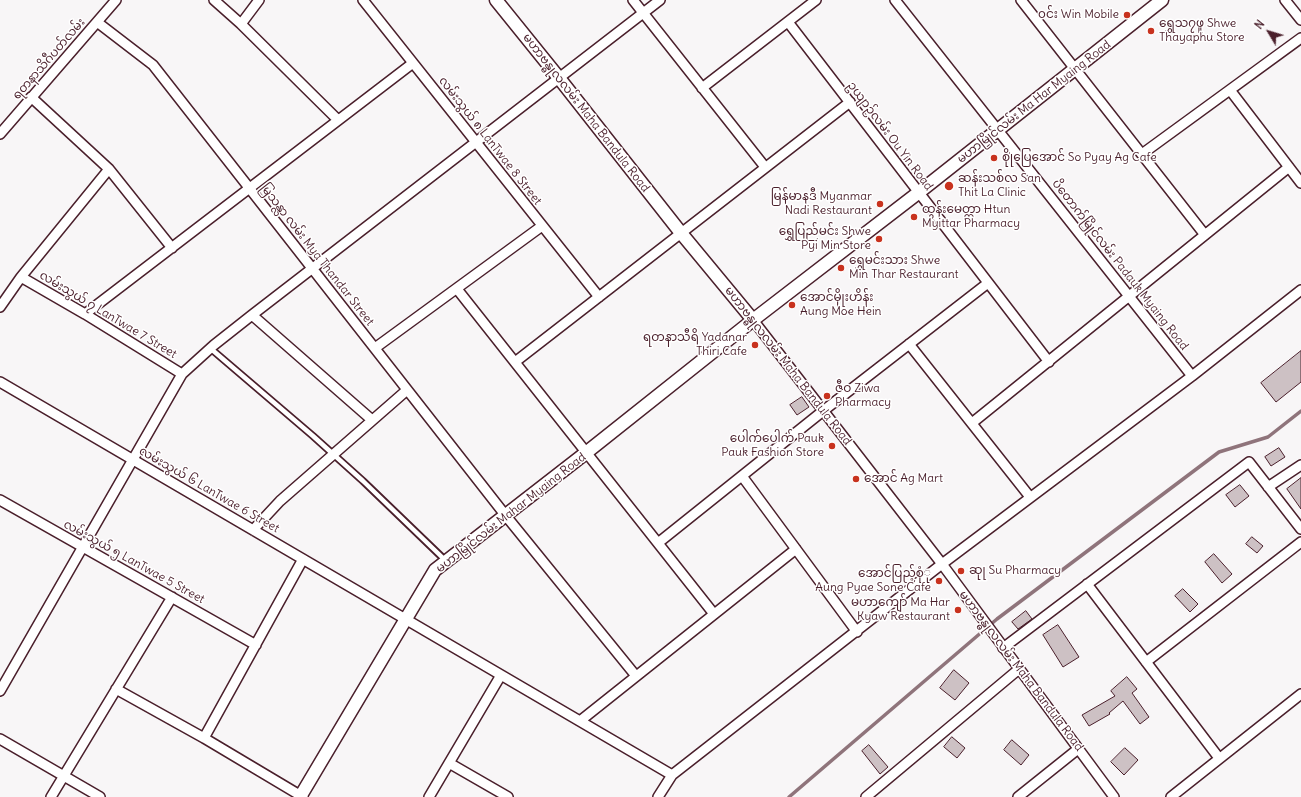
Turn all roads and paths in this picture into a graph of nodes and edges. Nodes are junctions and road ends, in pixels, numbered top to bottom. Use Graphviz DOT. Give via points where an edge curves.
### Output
graph roads {
  1 [pos="116,0"];
  2 [pos="214,0"];
  3 [pos="259,0"];
  4 [pos="363,0"];
  5 [pos="496,0"];
  6 [pos="633,0"];
  7 [pos="660,0"];
  8 [pos="816,0"];
  9 [pos="895,0"];
  10 [pos="1021,0"];
  11 [pos="1162,0"];
  12 [pos="1285,0"];
  13 [pos="643,13"];
  14 [pos="1301,20"];
  15 [pos="97,22"];
  16 [pos="788,22"];
  17 [pos="241,24"];
  18 [pos="1301,38"];
  19 [pos="413,63"];
  20 [pos="1075,69"];
  21 [pos="559,78"];
  22 [pos="702,88"];
  23 [pos="1230,90"];
  24 [pos="31,97"];
  25 [pos="850,102"];
  26 [pos="338,120"];
  27 [pos="999,130"];
  28 [pos="0,134"];
  29 [pos="476,142"];
  30 [pos="1142,154"];
  31 [pos="765,168"];
  32 [pos="1289,168"];
  33 [pos="109,169"];
  34 [pos="1301,183"];
  35 [pos="249,188"];
  36 [pos="918,193"];
  37 [pos="542,226"];
  38 [pos="681,233"];
  39 [pos="1205,235"];
  40 [pos="172,248"];
  41 [pos="312,268"];
  42 [pos="22,277"];
  43 [pos="988,283"];
  44 [pos="457,289"];
  45 [pos="1301,290"];
  46 [pos="599,297"];
  47 [pos="1129,297"];
  48 [pos="0,307"];
  49 [pos="85,314"];
  50 [pos="252,315"];
  51 [pos="753,320"];
  52 [pos="910,344"];
  53 [pos="210,348"];
  54 [pos="375,348"];
  55 [pos="515,362"];
  56 [pos="1049,362"];
  57 [pos="182,374"];
  58 [pos="1192,376"];
  59 [pos="0,382"];
  60 [pos="407,390"];
  61 [pos="823,411"];
  62 [pos="372,420"];
  63 [pos="972,424"];
  64 [pos="587,452"];
  65 [pos="333,454"];
  66 [pos="134,460"];
  67 [pos="1301,465"];
  68 [pos="742,476"];
  69 [pos="1268,487"];
  70 [pos="1030,497"];
  71 [pos="0,500"];
  72 [pos="506,516"];
  73 [pos="1301,529"];
  74 [pos="253,530"];
  75 [pos="1301,542"];
  76 [pos="658,543"];
  77 [pos="83,547"];
  78 [pos="796,549"];
  79 [pos="303,559"];
  80 [pos="447,562"];
  81 [pos="942,564"];
  82 [pos="1087,584"];
  83 [pos="172,598"];
  84 [pos="714,614"];
  85 [pos="406,619"];
  86 [pos="857,632"];
  87 [pos="256,645"];
  88 [pos="1004,648"];
  89 [pos="1146,662"];
  90 [pos="1019,669"];
  91 [pos="501,675"];
  92 [pos="636,676"];
  93 [pos="116,689"];
  94 [pos="0,690"];
  95 [pos="1301,694"];
  96 [pos="580,721"];
  97 [pos="0,738"];
  98 [pos="204,738"];
  99 [pos="1078,749"];
  100 [pos="1219,758"];
  101 [pos="449,763"];
  102 [pos="672,775"];
  103 [pos="64,776"];
  104 [pos="51,797"];
  105 [pos="100,797"];
  106 [pos="301,797"];
  107 [pos="429,797"];
  108 [pos="508,797"];
  109 [pos="658,797"];
  110 [pos="866,797"];
  111 [pos="1018,797"];
  112 [pos="1114,797"];
  113 [pos="1171,797"];
  1 -- 15 [label="street, ရတနာသိဂီပတ်လမ်း"];
  2 -- 17 [label="street"];
  3 -- 17 [label="street"];
  4 -- 19 [label="street, လမ်းသွယ် ၈ LanTwae 8 Street"];
  5 -- 21 [label="street, မဟာဗန္ဓုလလမ်း Maha Bandula Road"];
  6 -- 13 [label="street"];
  7 -- 13 [label="street"];
  8 -- 16 [label="street"];
  9 -- 27 [label="street, ပိတောက်မြိုင်လမ်း Padauk Myaing Road"];
  10 -- 20 [label="street"];
  11 -- 20 [label="street, မဟာမြိုင်လမ်း Ma Har Myaing Road"];
  12 -- 14 [label="street"];
  13 -- 21 [label="street"];
  13 -- 22 [label="street"];
  15 -- 24 [label="street, ရတနာသိဂီပတ်လမ်း"];
  15 -- 35 [label="street, မြသန္လာ လမ်း Mya Thandar Street" via="153,65"];
  16 -- 22 [label="street"];
  16 -- 25 [label="street, ဥယျာဉ်လမ်း Ou Yin Road"];
  17 -- 26 [label="street"];
  18 -- 23 [label="street"];
  19 -- 26 [label="street"];
  19 -- 29 [label="street, လမ်းသွယ် ၈ LanTwae 8 Street"];
  20 -- 27 [label="street, မဟာမြိုင်လမ်း Ma Har Myaing Road"];
  20 -- 30 [label="street"];
  21 -- 29 [label="street"];
  21 -- 38 [label="street, မဟာဗန္ဓုလလမ်း Maha Bandula Road"];
  22 -- 31 [label="street"];
  23 -- 30 [label="street"];
  23 -- 32 [label="street"];
  24 -- 28 [label="street, ရတနာသိဂီပတ်လမ်း"];
  24 -- 33 [label="street"];
  25 -- 31 [label="street"];
  25 -- 36 [label="street, ဥယျာဉ်လမ်း Ou Yin Road"];
  26 -- 35 [label="street"];
  27 -- 36 [label="street, မဟာမြိုင်လမ်း Ma Har Myaing Road"];
  27 -- 47 [label="street, ပိတောက်မြိုင်လမ်း Padauk Myaing Road"];
  29 -- 37 [label="street, လမ်းသွယ် ၈ LanTwae 8 Street"];
  29 -- 41 [label="street"];
  30 -- 39 [label="street"];
  31 -- 38 [label="street"];
  32 -- 34 [label="street"];
  32 -- 39 [label="street"];
  33 -- 40 [label="street"];
  33 -- 42 [label="street"];
  35 -- 40 [label="street"];
  35 -- 41 [label="street, မြသန္လာ လမ်း Mya Thandar Street"];
  36 -- 43 [label="street, ဥယျာဉ်လမ်း Ou Yin Road"];
  36 -- 51 [label="street, မဟာမြိုင်လမ်း Ma Har Myaing Road"];
  37 -- 44 [label="street"];
  37 -- 46 [label="street, လမ်းသွယ် ၈ LanTwae 8 Street"];
  38 -- 46 [label="street"];
  38 -- 51 [label="street, မဟာဗန္ဓုလလမ်း Maha Bandula Road"];
  39 -- 47 [label="street"];
  40 -- 49 [label="street"];
  41 -- 50 [label="street"];
  41 -- 54 [label="street, မြသန္လာ လမ်း Mya Thandar Street"];
  42 -- 48 [label="street"];
  42 -- 49 [label="street, လမ်းသွယ် ၇ LanTwae 7 Street"];
  43 -- 52 [label="street"];
  43 -- 56 [label="street, ဥယျာဉ်လမ်း Ou Yin Road"];
  44 -- 54 [label="street"];
  44 -- 55 [label="street"];
  45 -- 58 [label="street"];
  46 -- 55 [label="street"];
  47 -- 56 [label="street"];
  47 -- 58 [label="street, ပိတောက်မြိုင်လမ်း Padauk Myaing Road"];
  49 -- 57 [label="street, လမ်းသွယ် ၇ LanTwae 7 Street"];
  50 -- 53 [label="street"];
  50 -- 62 [label="street"];
  51 -- 61 [label="street, မဟာဗန္ဓုလလမ်း Maha Bandula Road"];
  51 -- 64 [label="street, မဟာမြိုင်လမ်း Mahar Myaing Road"];
  52 -- 61 [label="street"];
  52 -- 63 [label="street"];
  53 -- 57 [label="street"];
  53 -- 65 [label="lane"];
  54 -- 60 [label="street, မြသန္လာ လမ်း Mya Thandar Street"];
  55 -- 64 [label="street"];
  56 -- 63 [label="street"];
  57 -- 66 [label="street"];
  58 -- 70 [label="street"];
  59 -- 66 [label="street, လမ်းသွယ် ၆ LanTwae 6 Street"];
  60 -- 62 [label="street"];
  60 -- 72 [label="street, မြသန္လာ လမ်း Mya Thandar Street"];
  61 -- 68 [label="street"];
  61 -- 81 [label="street, မဟာဗန္ဓုလလမ်း Maha Bandula Road"];
  62 -- 65 [label="street"];
  63 -- 70 [label="street"];
  64 -- 72 [label="street, မဟာမြိုင်လမ်း Mahar Myaing Road"];
  64 -- 76 [label="street"];
  65 -- 74 [label="street" via="280,501"];
  65 -- 80 [label="lane"];
  66 -- 74 [label="street, လမ်းသွယ် ၆ LanTwae 6 Street"];
  66 -- 77 [label="street"];
  67 -- 69 [label="street"];
  68 -- 76 [label="street"];
  68 -- 78 [label="street"];
  69 -- 73 [label="street"];
  69 -- 82 [label="street" via="1248,462"];
  70 -- 81 [label="street"];
  71 -- 77 [label="street, လမ်းသွယ် ၅ LanTwae 5 Street"];
  72 -- 80 [label="street, မဟာမြိုင်လမ်း Mahar Myaing Road"];
  72 -- 92 [label="street, မြသန္လာ လမ်း Mya Thandar Street"];
  74 -- 79 [label="street, လမ်းသွယ် ၆ LanTwae 6 Street"];
  75 -- 89 [label="street"];
  76 -- 84 [label="street"];
  77 -- 83 [label="street, လမ်းသွယ် ၅ LanTwae 5 Street"];
  77 -- 94 [label="street"];
  78 -- 84 [label="street"];
  78 -- 86 [label="street"];
  79 -- 85 [label="street, လမ်းသွယ် ၆ LanTwae 6 Street"];
  79 -- 87 [label="street"];
  80 -- 85 [label="street, မဟာမြိုင်လမ်း Mahar Myaing Road" via="436,570"];
  81 -- 86 [label="street"];
  81 -- 88 [label="street, မဟာဗန္ဓုလလမ်း Maha Bandula Road"];
  82 -- 88 [label="street"];
  82 -- 89 [label="street"];
  83 -- 87 [label="street, လမ်းသွယ် ၅ LanTwae 5 Street"];
  83 -- 93 [label="street"];
  84 -- 92 [label="street"];
  85 -- 91 [label="street, လမ်းသွယ် ၆ LanTwae 6 Street"];
  85 -- 106 [label="street, မဟာမြိုင်လမ်း Mahar Myaing Road"];
  86 -- 102 [label="street"];
  87 -- 98 [label="street"];
  88 -- 90 [label="street, မဟာဗန္ဓုလလမ်း Maha Bandula Road"];
  89 -- 100 [label="street"];
  90 -- 99 [label="street, မဟာဗန္ဓုလလမ်း Maha Bandula Road"];
  90 -- 110 [label="street"];
  91 -- 96 [label="street, လမ်းသွယ် ၆ LanTwae 6 Street"];
  91 -- 101 [label="street"];
  92 -- 96 [label="street"];
  93 -- 98 [label="street"];
  93 -- 103 [label="street"];
  95 -- 100 [label="street"];
  96 -- 102 [label="street, လမ်းသွယ် ၆ LanTwae 6 Street"];
  97 -- 103 [label="street"];
  98 -- 106 [label="street"];
  99 -- 111 [label="street"];
  99 -- 112 [label="street, မဟာဗန္ဓုလလမ်း Maha Bandula Road"];
  100 -- 113 [label="street"];
  101 -- 107 [label="street"];
  101 -- 108 [label="street"];
  102 -- 109 [label="street"];
  103 -- 104 [label="street"];
  103 -- 105 [label="street"];
}
